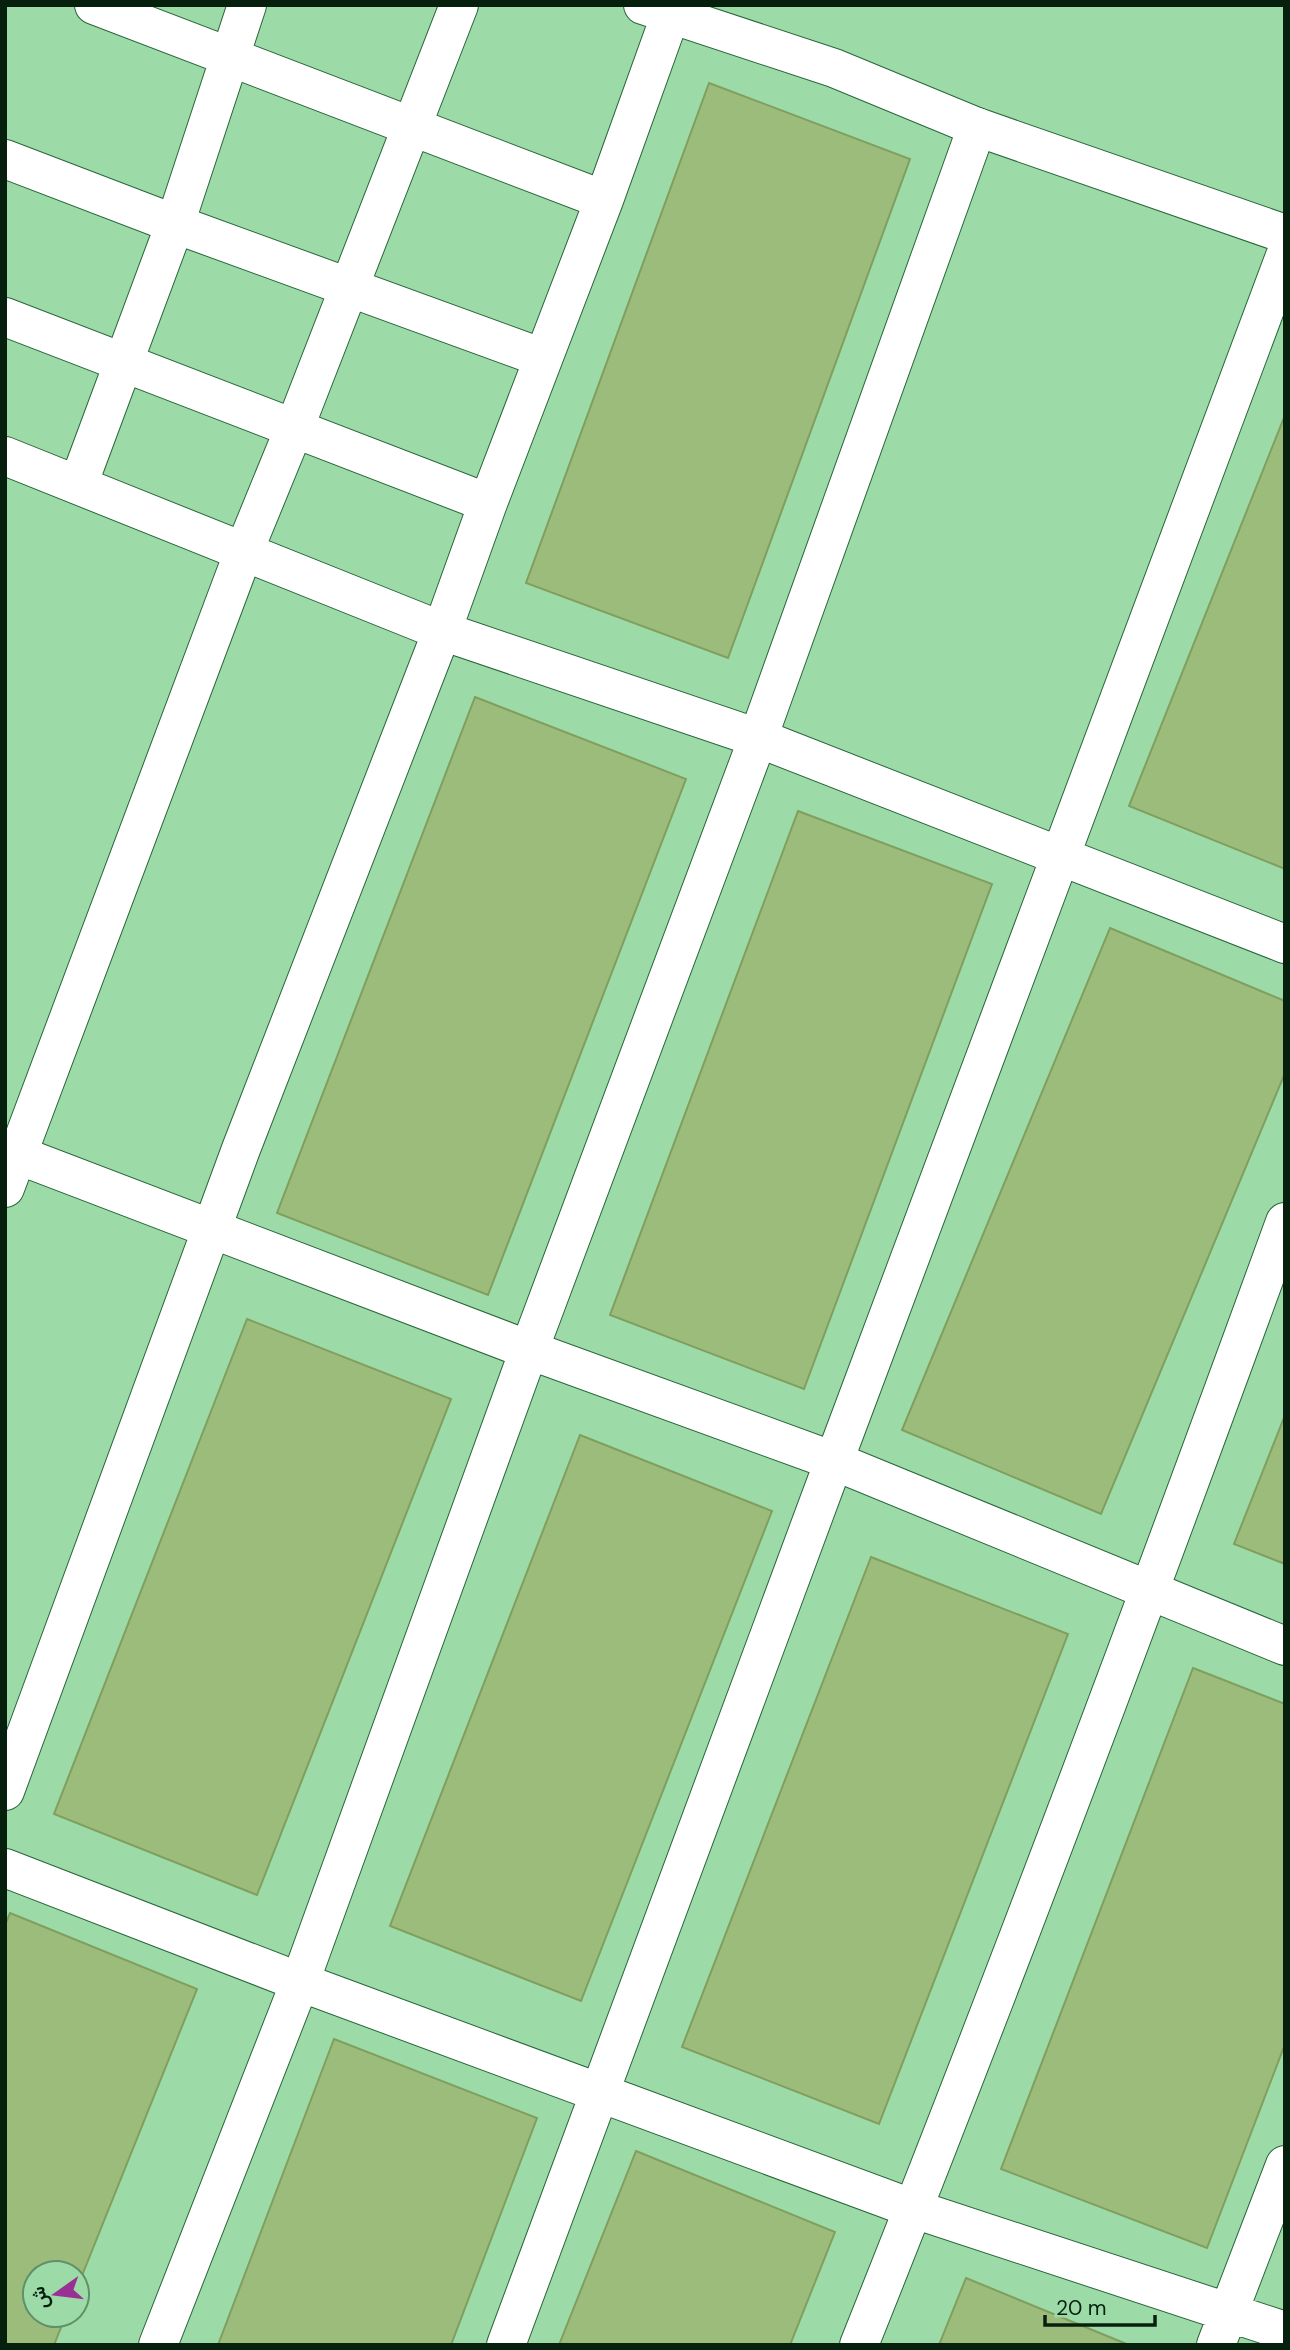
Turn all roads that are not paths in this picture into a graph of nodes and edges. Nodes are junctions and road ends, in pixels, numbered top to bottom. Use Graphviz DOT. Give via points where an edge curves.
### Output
graph roads {
  1 [pos="94,5"];
  2 [pos="247,5"];
  3 [pos="458,5"];
  4 [pos="662,9"];
  5 [pos="229,55"];
  6 [pos="411,125"];
  7 [pos="977,127"];
  8 [pos="5,159"];
  9 [pos="604,200"];
  10 [pos="175,224"];
  11 [pos="1285,234"];
  12 [pos="1285,256"];
  13 [pos="349,286"];
  14 [pos="5,317"];
  15 [pos="543,358"];
  16 [pos="125,362"];
  17 [pos="294,429"];
  18 [pos="5,456"];
  19 [pos="78,485"];
  20 [pos="488,503"];
  21 [pos="244,551"];
  22 [pos="442,631"];
  23 [pos="758,738"];
  24 [pos="1061,858"];
  25 [pos="1285,944"];
  26 [pos="9,1165"];
  27 [pos="1285,1222"];
  28 [pos="213,1230"];
  29 [pos="529,1350"];
  30 [pos="834,1461"];
  31 [pos="1150,1590"];
  32 [pos="1285,1646"];
  33 [pos="5,1791"];
  34 [pos="5,1868"];
  35 [pos="300,1982"];
  36 [pos="601,2092"];
  37 [pos="1285,2165"];
  38 [pos="914,2209"];
  39 [pos="1222,2329"];
  40 [pos="1285,2331"];
  41 [pos="158,2345"];
  42 [pos="506,2345"];
  43 [pos="859,2345"];
  1 -- 5 [label="street"];
  2 -- 5 [label="street"];
  3 -- 6 [label="street"];
  4 -- 7 [label="street" via="834,68"];
  4 -- 9 [label="street"];
  5 -- 6 [label="street"];
  5 -- 10 [label="street"];
  6 -- 9 [label="street"];
  6 -- 13 [label="street"];
  7 -- 11 [label="street"];
  7 -- 23 [label="street"];
  8 -- 10 [label="street"];
  9 -- 15 [label="street"];
  10 -- 13 [label="street"];
  10 -- 16 [label="street"];
  12 -- 24 [label="street"];
  13 -- 15 [label="street"];
  13 -- 17 [label="street"];
  14 -- 16 [label="street"];
  15 -- 20 [label="street"];
  16 -- 17 [label="street"];
  16 -- 19 [label="street"];
  17 -- 20 [label="street"];
  17 -- 21 [label="street"];
  18 -- 19 [label="street"];
  19 -- 21 [label="street"];
  20 -- 22 [label="street"];
  21 -- 22 [label="street"];
  21 -- 26 [label="street"];
  22 -- 23 [label="street"];
  22 -- 28 [label="street"];
  23 -- 24 [label="street"];
  23 -- 29 [label="street"];
  24 -- 25 [label="street"];
  24 -- 30 [label="street"];
  26 -- 28 [label="street"];
  27 -- 31 [label="street"];
  28 -- 29 [label="street"];
  28 -- 33 [label="street"];
  29 -- 30 [label="street"];
  29 -- 35 [label="street"];
  30 -- 31 [label="street"];
  30 -- 36 [label="street"];
  31 -- 32 [label="street"];
  31 -- 38 [label="street"];
  34 -- 35 [label="street"];
  35 -- 36 [label="street"];
  35 -- 41 [label="street"];
  36 -- 38 [label="street"];
  36 -- 42 [label="street"];
  37 -- 39 [label="street"];
  38 -- 39 [label="street"];
  38 -- 43 [label="street"];
  39 -- 40 [label="street"];
}
